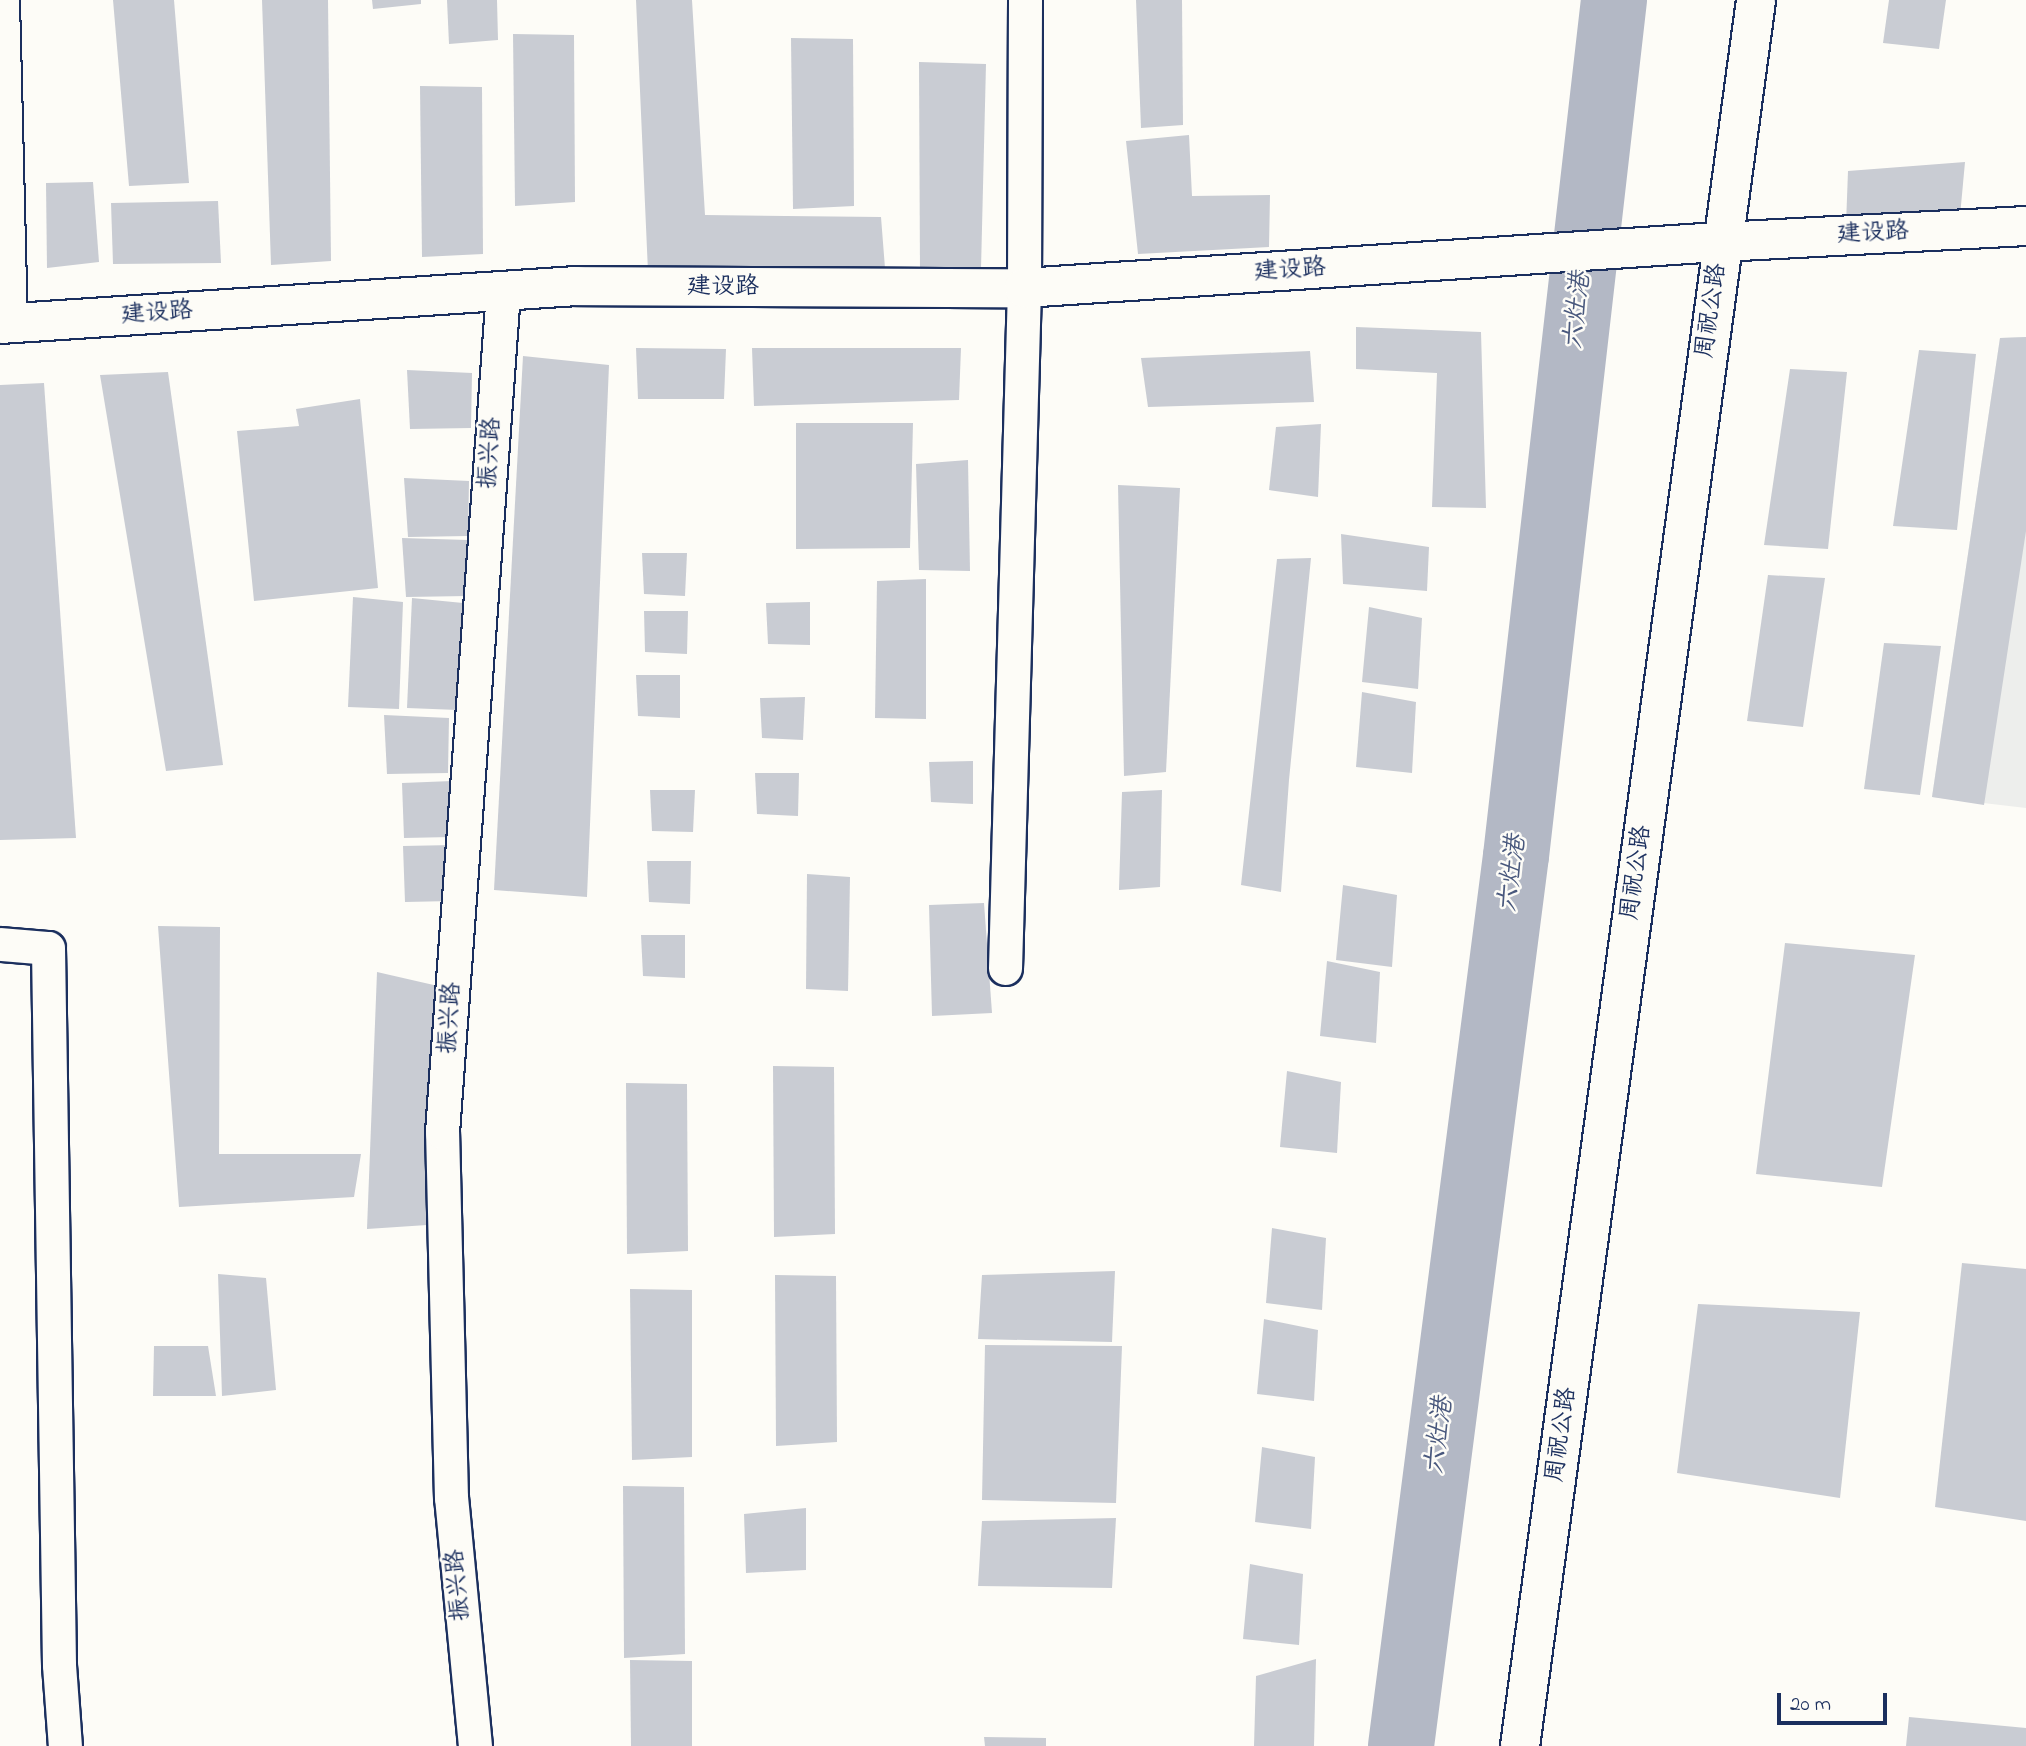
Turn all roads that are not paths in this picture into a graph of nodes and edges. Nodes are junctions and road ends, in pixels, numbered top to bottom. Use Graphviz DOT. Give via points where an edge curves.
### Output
graph roads {
  1 [pos="2,0"];
  2 [pos="1026,0"];
  3 [pos="1756,0"];
  4 [pos="2026,226"];
  5 [pos="1719,242"];
  6 [pos="1024,288"];
  7 [pos="503,291"];
  8 [pos="5,324"];
  9 [pos="0,944"];
  10 [pos="1005,968"];
  11 [pos="65,1746"];
  12 [pos="475,1746"];
  13 [pos="1520,1746"];
  1 -- 8 [label="street"];
  2 -- 6 [label="street"];
  3 -- 5 [label="street, 周祝公路"];
  4 -- 5 [label="street, 建设路"];
  5 -- 6 [label="street, 建设路"];
  5 -- 13 [label="street, 周祝公路"];
  6 -- 7 [label="street, 建设路" via="577,286"];
  6 -- 10 [label="street"];
  7 -- 8 [label="street, 建设路"];
  7 -- 12 [label="street, 振兴路" via="442,1132 451,1498"];
  9 -- 11 [label="street" via="48,948 59,1665"];
}
